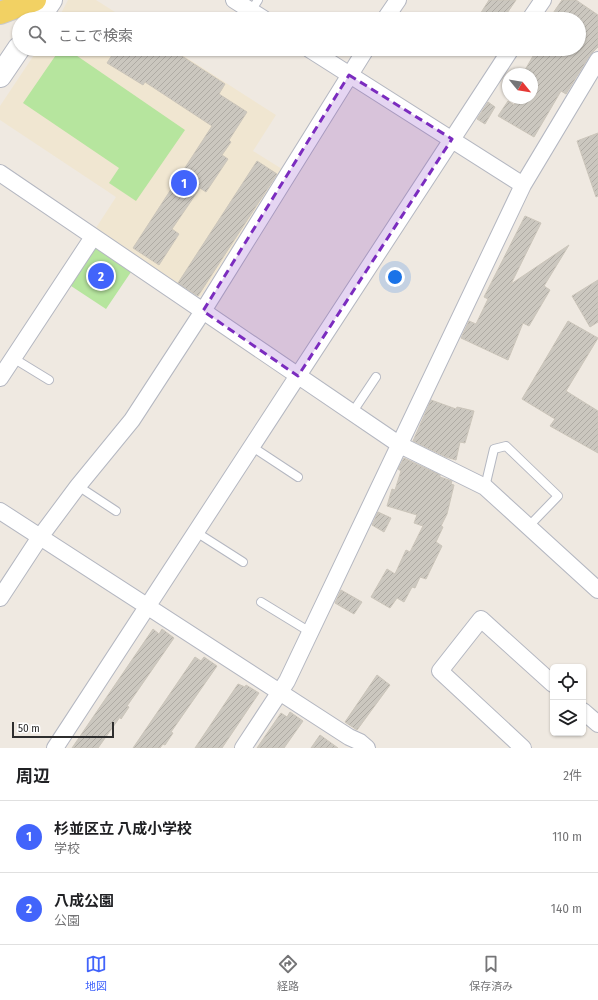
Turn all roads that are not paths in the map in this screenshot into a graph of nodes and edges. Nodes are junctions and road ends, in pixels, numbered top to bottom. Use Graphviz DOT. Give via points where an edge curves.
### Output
graph roads {
  1 [pos="35,0"];
  2 [pos="50,0"];
  3 [pos="234,0"];
  4 [pos="398,0"];
  5 [pos="543,0"];
  6 [pos="257,10"];
  7 [pos="42,12"];
  8 [pos="390,12"];
  9 [pos="535,12"];
  10 [pos="0,13"];
  11 [pos="14,56"];
  12 [pos="320,56"];
  13 [pos="361,56"];
  14 [pos="506,56"];
  15 [pos="598,60"];
  16 [pos="349,75"];
  17 [pos="0,76"];
  18 [pos="452,139"];
  19 [pos="0,173"];
  20 [pos="523,185"];
  21 [pos="93,237"];
  22 [pos="203,311"];
  23 [pos="13,358"];
  24 [pos="298,376"];
  25 [pos="376,377"];
  26 [pos="0,378"];
  27 [pos="48,380"];
  28 [pos="352,412"];
  29 [pos="400,445"];
  30 [pos="251,446"];
  31 [pos="298,477"];
  32 [pos="78,486"];
  33 [pos="485,487"];
  34 [pos="116,511"];
  35 [pos="0,512"];
  36 [pos="529,526"];
  37 [pos="196,532"];
  38 [pos="40,537"];
  39 [pos="243,562"];
  40 [pos="598,590"];
  41 [pos="0,598"];
  42 [pos="261,602"];
  43 [pos="147,607"];
  44 [pos="310,632"];
  45 [pos="550,681"];
  46 [pos="280,692"];
  47 [pos="586,714"];
  48 [pos="598,724"];
  49 [pos="55,748"];
  50 [pos="243,748"];
  51 [pos="367,748"];
  52 [pos="523,748"];
  1 -- 10 [label="main road"];
  2 -- 7 [label="main road"];
  3 -- 6 [label="street"];
  4 -- 8 [label="street"];
  5 -- 9 [label="street"];
  11 -- 17 [label="main road"];
  12 -- 16 [label="street"];
  13 -- 16 [label="street"];
  14 -- 18 [label="street"];
  15 -- 20 [label="street"];
  16 -- 18 [label="street"];
  16 -- 22 [label="street"];
  18 -- 20 [label="street"];
  18 -- 24 [label="street"];
  19 -- 21 [label="street"];
  20 -- 29 [label="street"];
  21 -- 22 [label="street"];
  21 -- 23 [label="street"];
  22 -- 24 [label="street"];
  22 -- 32 [label="street" via="132,420"];
  23 -- 26 [label="street"];
  23 -- 27 [label="lane"];
  24 -- 28 [label="street"];
  24 -- 30 [label="street"];
  25 -- 28 [label="lane"];
  28 -- 29 [label="street"];
  29 -- 33 [label="street"];
  29 -- 44 [label="street"];
  30 -- 31 [label="lane"];
  30 -- 37 [label="street"];
  32 -- 34 [label="lane"];
  32 -- 38 [label="street"];
  33 -- 36 [label="street"];
  33 -- 36 [label="lane" via="494,449 506,446 558,496"];
  35 -- 38 [label="street"];
  36 -- 40 [label="street"];
  37 -- 39 [label="lane"];
  37 -- 43 [label="street"];
  38 -- 41 [label="street"];
  38 -- 43 [label="street"];
  42 -- 44 [label="lane"];
  43 -- 46 [label="street"];
  43 -- 49 [label="street"];
  44 -- 46 [label="street"];
  45 -- 52 [label="street" via="481,619 440,671"];
  46 -- 50 [label="street"];
  46 -- 51 [label="street"];
  47 -- 48 [label="street"];
}
